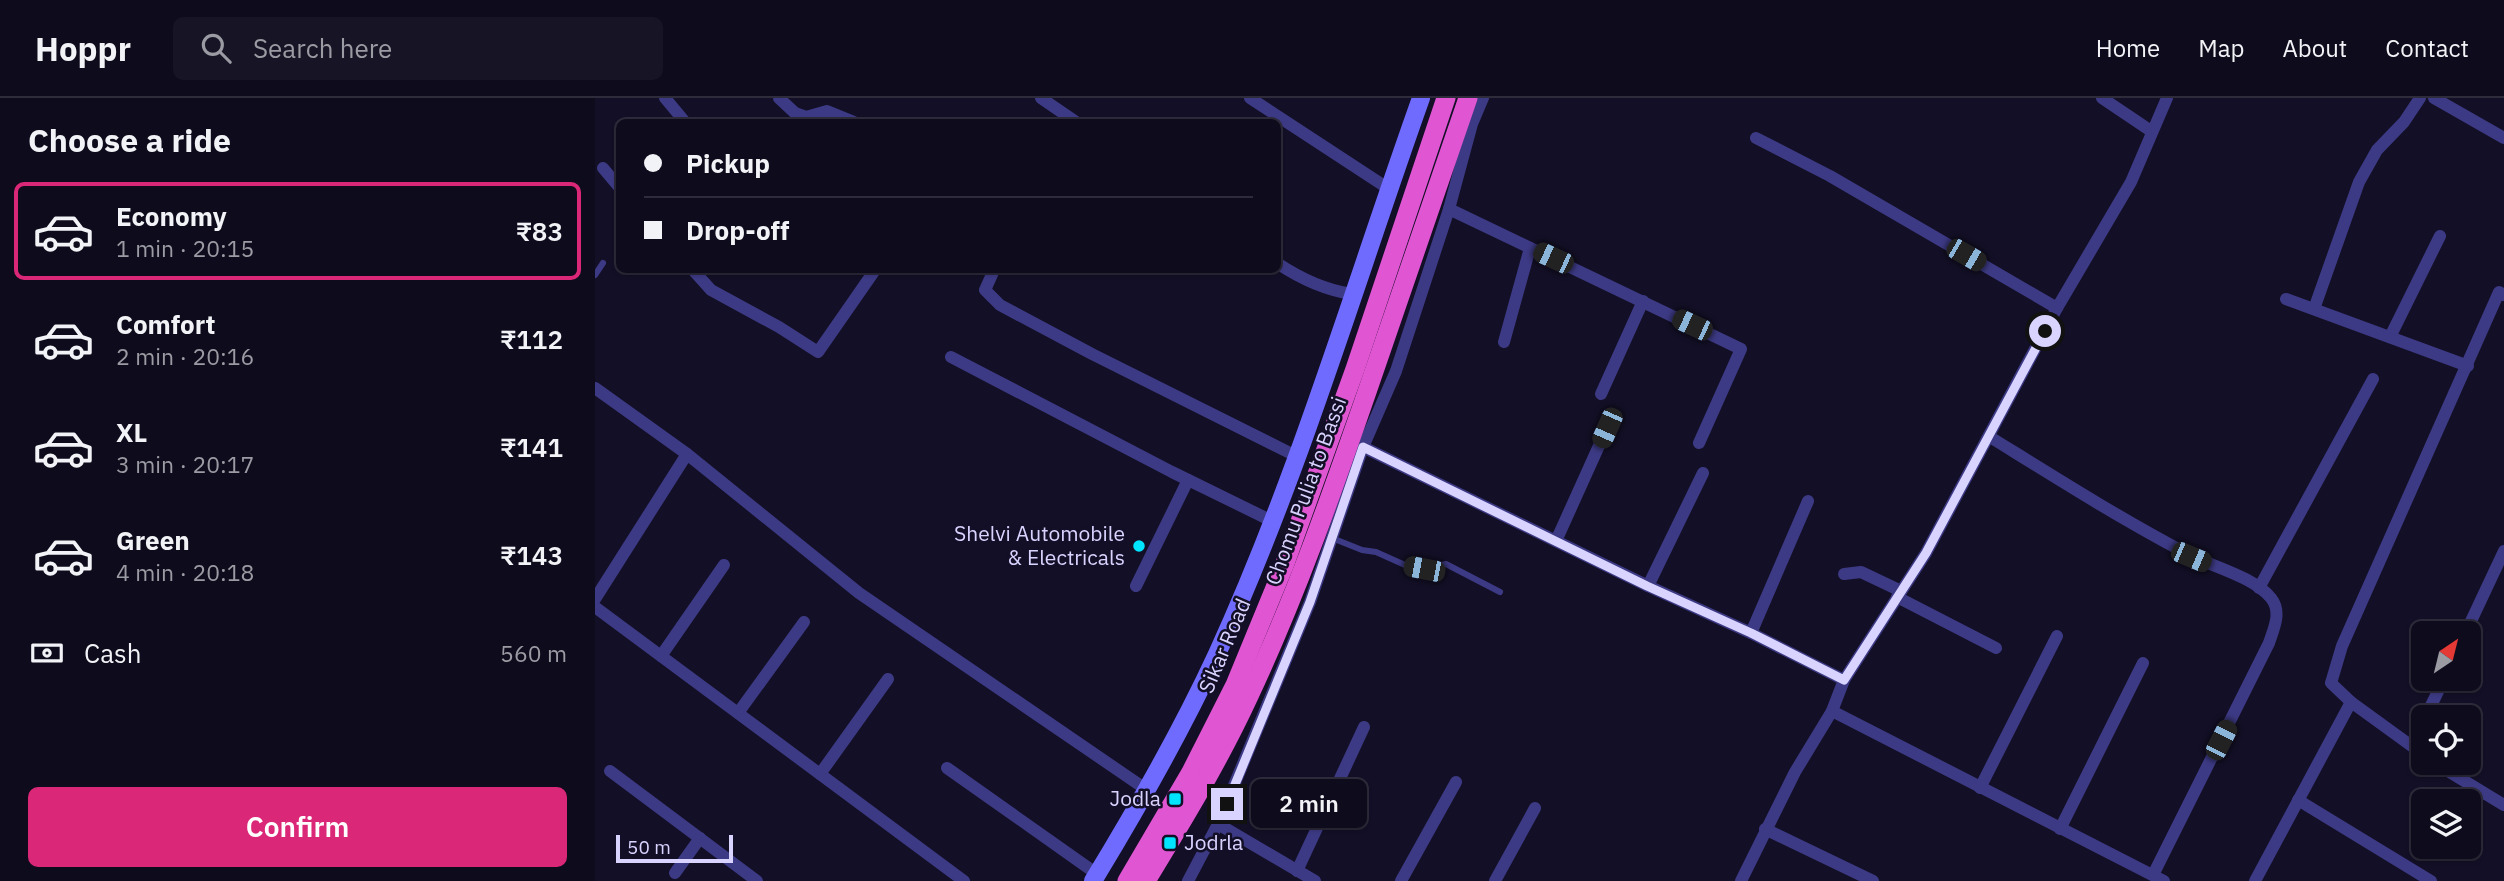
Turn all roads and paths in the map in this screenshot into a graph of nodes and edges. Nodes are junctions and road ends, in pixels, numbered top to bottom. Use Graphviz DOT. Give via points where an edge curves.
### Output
graph roads {
  1 [pos="665,98"];
  2 [pos="779,98"];
  3 [pos="1041,98"];
  4 [pos="1250,98"];
  5 [pos="1421,98"];
  6 [pos="1446,98"];
  7 [pos="1468,98"];
  8 [pos="1483,98"];
  9 [pos="2102,98"];
  10 [pos="2167,98"];
  11 [pos="2420,98"];
  12 [pos="2434,98"];
  13 [pos="682,119"];
  14 [pos="847,119"];
  15 [pos="1072,119"];
  16 [pos="2151,131"];
  17 [pos="1756,138"];
  18 [pos="2504,138"];
  19 [pos="603,168"];
  20 [pos="616,183"];
  21 [pos="1389,189"];
  22 [pos="1449,209"];
  23 [pos="2440,236"];
  24 [pos="1530,248"];
  25 [pos="603,263"];
  26 [pos="1281,265"];
  27 [pos="696,273"];
  28 [pos="873,273"];
  29 [pos="993,273"];
  30 [pos="595,275"];
  31 [pos="2502,290"];
  32 [pos="1352,294"];
  33 [pos="2286,299"];
  34 [pos="1643,302"];
  35 [pos="2057,308"];
  36 [pos="2314,309"];
  37 [pos="2391,337"];
  38 [pos="1504,342"];
  39 [pos="951,357"];
  40 [pos="2468,366"];
  41 [pos="2372,379"];
  42 [pos="595,388"];
  43 [pos="1601,394"];
  44 [pos="1607,428"];
  45 [pos="1990,437"];
  46 [pos="1699,443"];
  47 [pos="1363,447"];
  48 [pos="687,454"];
  49 [pos="1296,456"];
  50 [pos="1703,473"];
  51 [pos="1188,480"];
  52 [pos="1808,501"];
  53 [pos="1272,521"];
  54 [pos="1332,538"];
  55 [pos="1556,541"];
  56 [pos="2504,551"];
  57 [pos="724,565"];
  58 [pos="1844,574"];
  59 [pos="1136,586"];
  60 [pos="1647,586"];
  61 [pos="2259,588"];
  62 [pos="1500,592"];
  63 [pos="1899,594"];
  64 [pos="595,598"];
  65 [pos="595,607"];
  66 [pos="2471,621"];
  67 [pos="804,622"];
  68 [pos="1751,633"];
  69 [pos="2057,636"];
  70 [pos="1996,648"];
  71 [pos="660,656"];
  72 [pos="2143,663"];
  73 [pos="888,679"];
  74 [pos="1844,680"];
  75 [pos="2351,702"];
  76 [pos="1832,711"];
  77 [pos="738,713"];
  78 [pos="1364,727"];
  79 [pos="2411,746"];
  80 [pos="947,768"];
  81 [pos="610,771"];
  82 [pos="820,774"];
  83 [pos="2455,775"];
  84 [pos="1456,782"];
  85 [pos="1980,788"];
  86 [pos="1147,790"];
  87 [pos="2298,800"];
  88 [pos="2504,804"];
  89 [pos="1535,808"];
  90 [pos="1218,824"];
  91 [pos="1765,829"];
  92 [pos="2060,829"];
  93 [pos="700,838"];
  94 [pos="1297,870"];
  95 [pos="675,873"];
  96 [pos="1095,877"];
  97 [pos="2158,878"];
  98 [pos="1867,880"];
  99 [pos="757,881"];
  100 [pos="964,881"];
  101 [pos="1127,881"];
  102 [pos="1146,881"];
  103 [pos="1188,881"];
  104 [pos="1315,881"];
  105 [pos="1401,881"];
  106 [pos="1495,881"];
  107 [pos="1741,881"];
  108 [pos="2255,881"];
  109 [pos="2431,881"];
  1 -- 13 [label="street"];
  2 -- 14 [label="street" via="806,117 827,111"];
  3 -- 15 [label="street"];
  4 -- 21 [label="street"];
  5 -- 21 [label="main road"];
  6 -- 101 [label="highway, Sikar Road" via="1355,369 1235,685"];
  7 -- 102 [label="highway, Chomu Pulia to Bassi" via="1322,523 1223,749"];
  8 -- 22 [label="street"];
  9 -- 16 [label="street"];
  10 -- 16 [label="street"];
  11 -- 36 [label="street" via="2377,150 2358,182"];
  12 -- 18 [label="street"];
  16 -- 35 [label="street" via="2131,182"];
  17 -- 35 [label="street" via="1831,176"];
  19 -- 20 [label="street"];
  21 -- 32 [label="main road"];
  22 -- 24 [label="street"];
  22 -- 47 [label="street" via="1397,371"];
  23 -- 37 [label="street"];
  24 -- 34 [label="street"];
  24 -- 38 [label="street"];
  25 -- 30 [label="lane"];
  26 -- 32 [label="street" via="1313,284"];
  27 -- 28 [label="street" via="711,290 818,352"];
  29 -- 49 [label="street" via="985,290 1000,305"];
  31 -- 40 [label="street"];
  32 -- 49 [label="main road"];
  33 -- 36 [label="street"];
  34 -- 43 [label="street"];
  34 -- 46 [label="street" via="1741,349"];
  35 -- 45 [label="street"];
  36 -- 37 [label="street"];
  37 -- 40 [label="street"];
  39 -- 51 [label="street"];
  40 -- 75 [label="street" via="2342,646 2331,683"];
  41 -- 61 [label="street"];
  42 -- 48 [label="street"];
  44 -- 55 [label="street"];
  45 -- 61 [label="street" via="2157,538"];
  45 -- 63 [label="street"];
  47 -- 54 [label="street"];
  47 -- 55 [label="street"];
  48 -- 64 [label="street"];
  48 -- 86 [label="street" via="859,593"];
  49 -- 53 [label="main road"];
  50 -- 60 [label="street"];
  51 -- 53 [label="street"];
  51 -- 59 [label="street"];
  52 -- 68 [label="street"];
  53 -- 86 [label="main road" via="1217,655"];
  54 -- 62 [label="lane" via="1405,565 1424,569 1446,564"];
  54 -- 90 [label="street"];
  55 -- 60 [label="street"];
  56 -- 66 [label="street"];
  57 -- 71 [label="street"];
  58 -- 63 [label="street" via="1861,572"];
  60 -- 68 [label="street"];
  61 -- 97 [label="street" via="2272,599 2277,616 2269,643"];
  63 -- 70 [label="street"];
  63 -- 74 [label="street"];
  65 -- 71 [label="street"];
  67 -- 77 [label="street"];
  68 -- 74 [label="street"];
  69 -- 85 [label="street"];
  71 -- 77 [label="street"];
  72 -- 92 [label="street"];
  73 -- 82 [label="street"];
  74 -- 76 [label="street"];
  75 -- 79 [label="street"];
  75 -- 87 [label="street"];
  76 -- 85 [label="street"];
  76 -- 91 [label="street"];
  77 -- 82 [label="street"];
  78 -- 94 [label="street"];
  80 -- 96 [label="street"];
  81 -- 93 [label="street"];
  82 -- 100 [label="street"];
  83 -- 88 [label="street"];
  84 -- 105 [label="street"];
  85 -- 92 [label="street"];
  86 -- 96 [label="main road"];
  87 -- 108 [label="street"];
  87 -- 109 [label="street"];
  89 -- 106 [label="street"];
  90 -- 94 [label="street"];
  90 -- 103 [label="street"];
  91 -- 98 [label="street"];
  91 -- 107 [label="street"];
  92 -- 97 [label="street"];
  93 -- 95 [label="street"];
  93 -- 99 [label="street"];
  94 -- 104 [label="street"];
}
